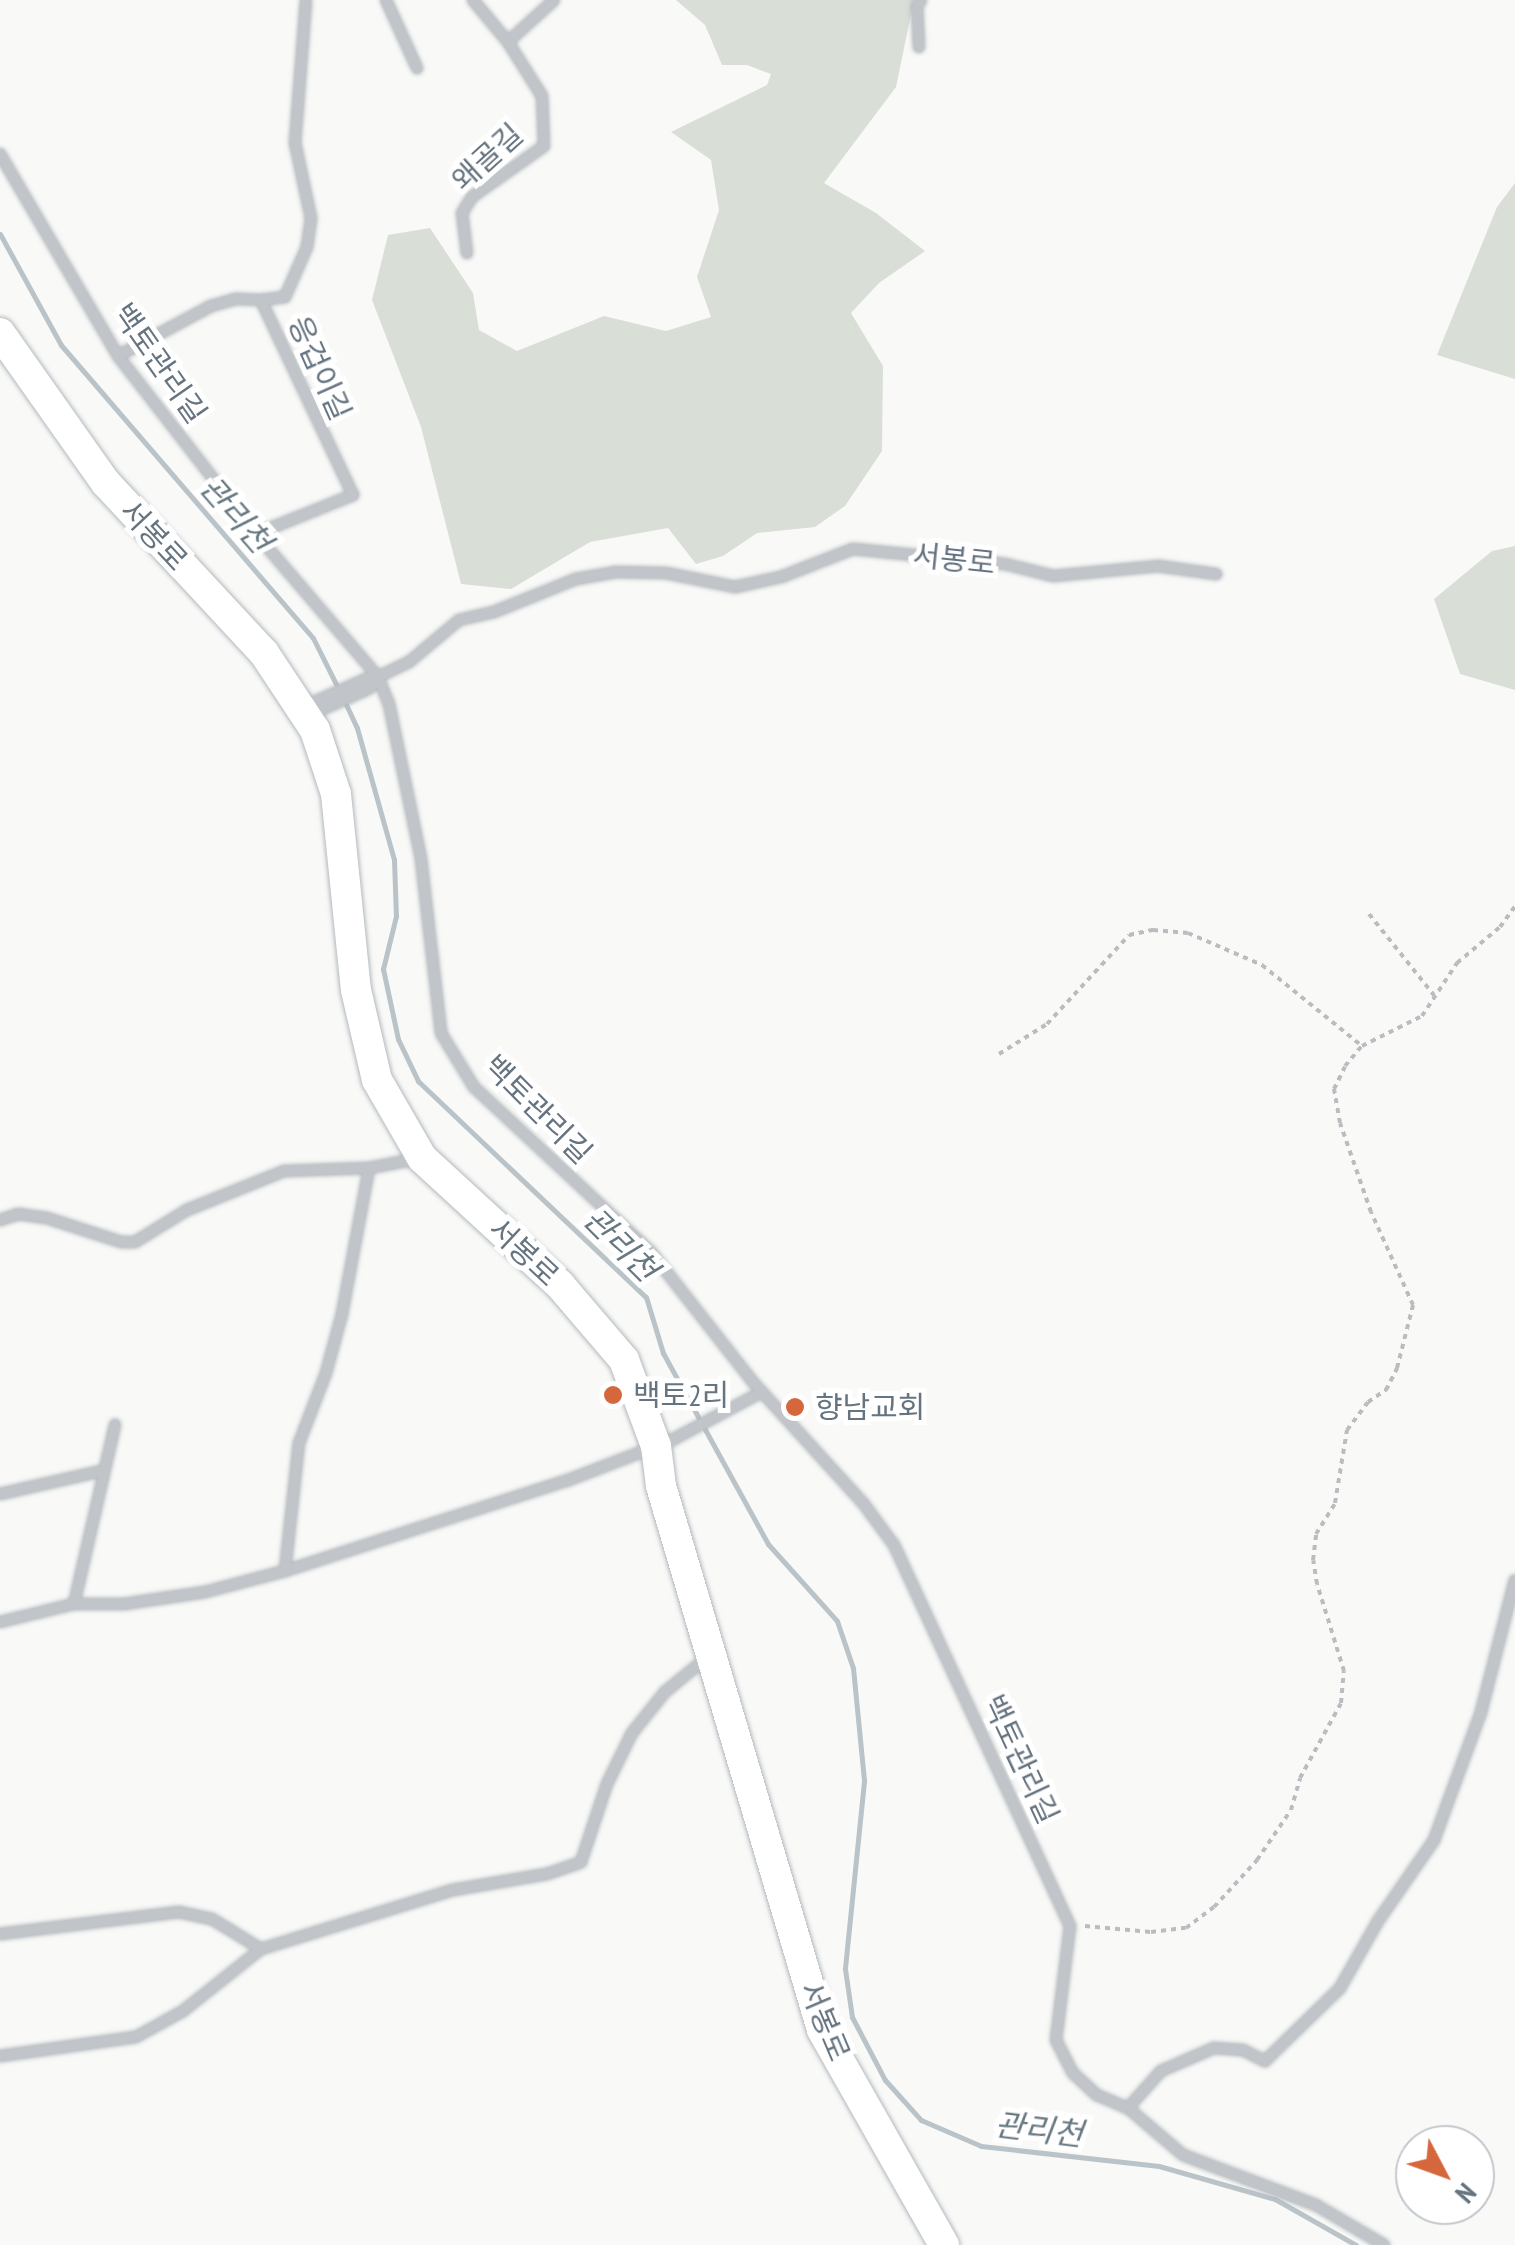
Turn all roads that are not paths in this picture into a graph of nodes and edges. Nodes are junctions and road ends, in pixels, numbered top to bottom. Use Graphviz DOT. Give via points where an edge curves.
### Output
graph roads {
  1 [pos="306,0"];
  2 [pos="386,0"];
  3 [pos="473,0"];
  4 [pos="554,0"];
  5 [pos="921,0"];
  6 [pos="508,42"];
  7 [pos="919,47"];
  8 [pos="416,68"];
  9 [pos="0,154"];
  10 [pos="467,253"];
  11 [pos="262,300"];
  12 [pos="1,337"];
  13 [pos="118,356"];
  14 [pos="256,534"];
  15 [pos="1216,574"];
  16 [pos="373,680"];
  17 [pos="304,712"];
  18 [pos="422,1158"];
  19 [pos="369,1168"];
  20 [pos="0,1220"];
  21 [pos="762,1392"];
  22 [pos="115,1425"];
  23 [pos="664,1443"];
  24 [pos="101,1470"];
  25 [pos="0,1494"];
  26 [pos="284,1570"];
  27 [pos="1515,1580"];
  28 [pos="74,1604"];
  29 [pos="0,1622"];
  30 [pos="710,1656"];
  31 [pos="0,1934"];
  32 [pos="262,1949"];
  33 [pos="0,2056"];
  34 [pos="1128,2108"];
  35 [pos="944,2245"];
  36 [pos="1384,2245"];
  1 -- 11 [label="lane, 응겁이길" via="295,143 310,218 307,247 285,298"];
  2 -- 8 [label="lane"];
  3 -- 6 [label="lane, 왜골길"];
  4 -- 6 [label="lane"];
  5 -- 7 [label="lane"];
  6 -- 10 [label="lane, 왜골길" via="542,96 544,146 472,197 462,213"];
  9 -- 13 [label="lane, 백토관리길"];
  11 -- 13 [label="lane" via="211,306"];
  11 -- 14 [label="lane, 응겁이길" via="353,495"];
  12 -- 17 [label="main road, 서봉로" via="106,484 264,653"];
  13 -- 14 [label="lane, 백토관리길"];
  14 -- 16 [label="lane, 백토관리길"];
  15 -- 16 [label="lane, 서봉로" via="1158,566 1053,576 1005,564 853,549 735,587 666,573 614,572 459,620 410,662"];
  16 -- 17 [label="street"];
  16 -- 21 [label="lane, 백토관리길" via="389,704 421,859 440,1033 474,1087 650,1252"];
  17 -- 18 [label="main road, 서봉로" via="336,794 356,990 376,1080"];
  18 -- 19 [label="lane"];
  18 -- 23 [label="main road, 서봉로" via="596,1322 624,1360"];
  19 -- 20 [label="lane" via="284,1170 187,1210 135,1242 47,1218 18,1214"];
  19 -- 26 [label="lane" via="338,1329 299,1443"];
  21 -- 23 [label="lane"];
  21 -- 34 [label="lane, 백토관리길" via="894,1545 1070,1926 1056,2040 1073,2073 1097,2095"];
  22 -- 24 [label="lane"];
  23 -- 26 [label="lane"];
  23 -- 30 [label="main road, 서봉로" via="661,1486"];
  24 -- 25 [label="lane"];
  24 -- 28 [label="lane"];
  26 -- 28 [label="lane" via="205,1592"];
  27 -- 34 [label="lane" via="1481,1712 1434,1840 1340,1988 1265,2061 1243,2050 1214,2048 1161,2070"];
  28 -- 29 [label="lane"];
  30 -- 32 [label="lane" via="665,1692 632,1733 606,1784 581,1862 453,1890"];
  30 -- 35 [label="main road, 서봉로" via="822,2030"];
  31 -- 32 [label="lane" via="179,1912 212,1919"];
  32 -- 33 [label="lane" via="136,2038"];
  34 -- 36 [label="lane" via="1183,2155 1316,2204"];
}
